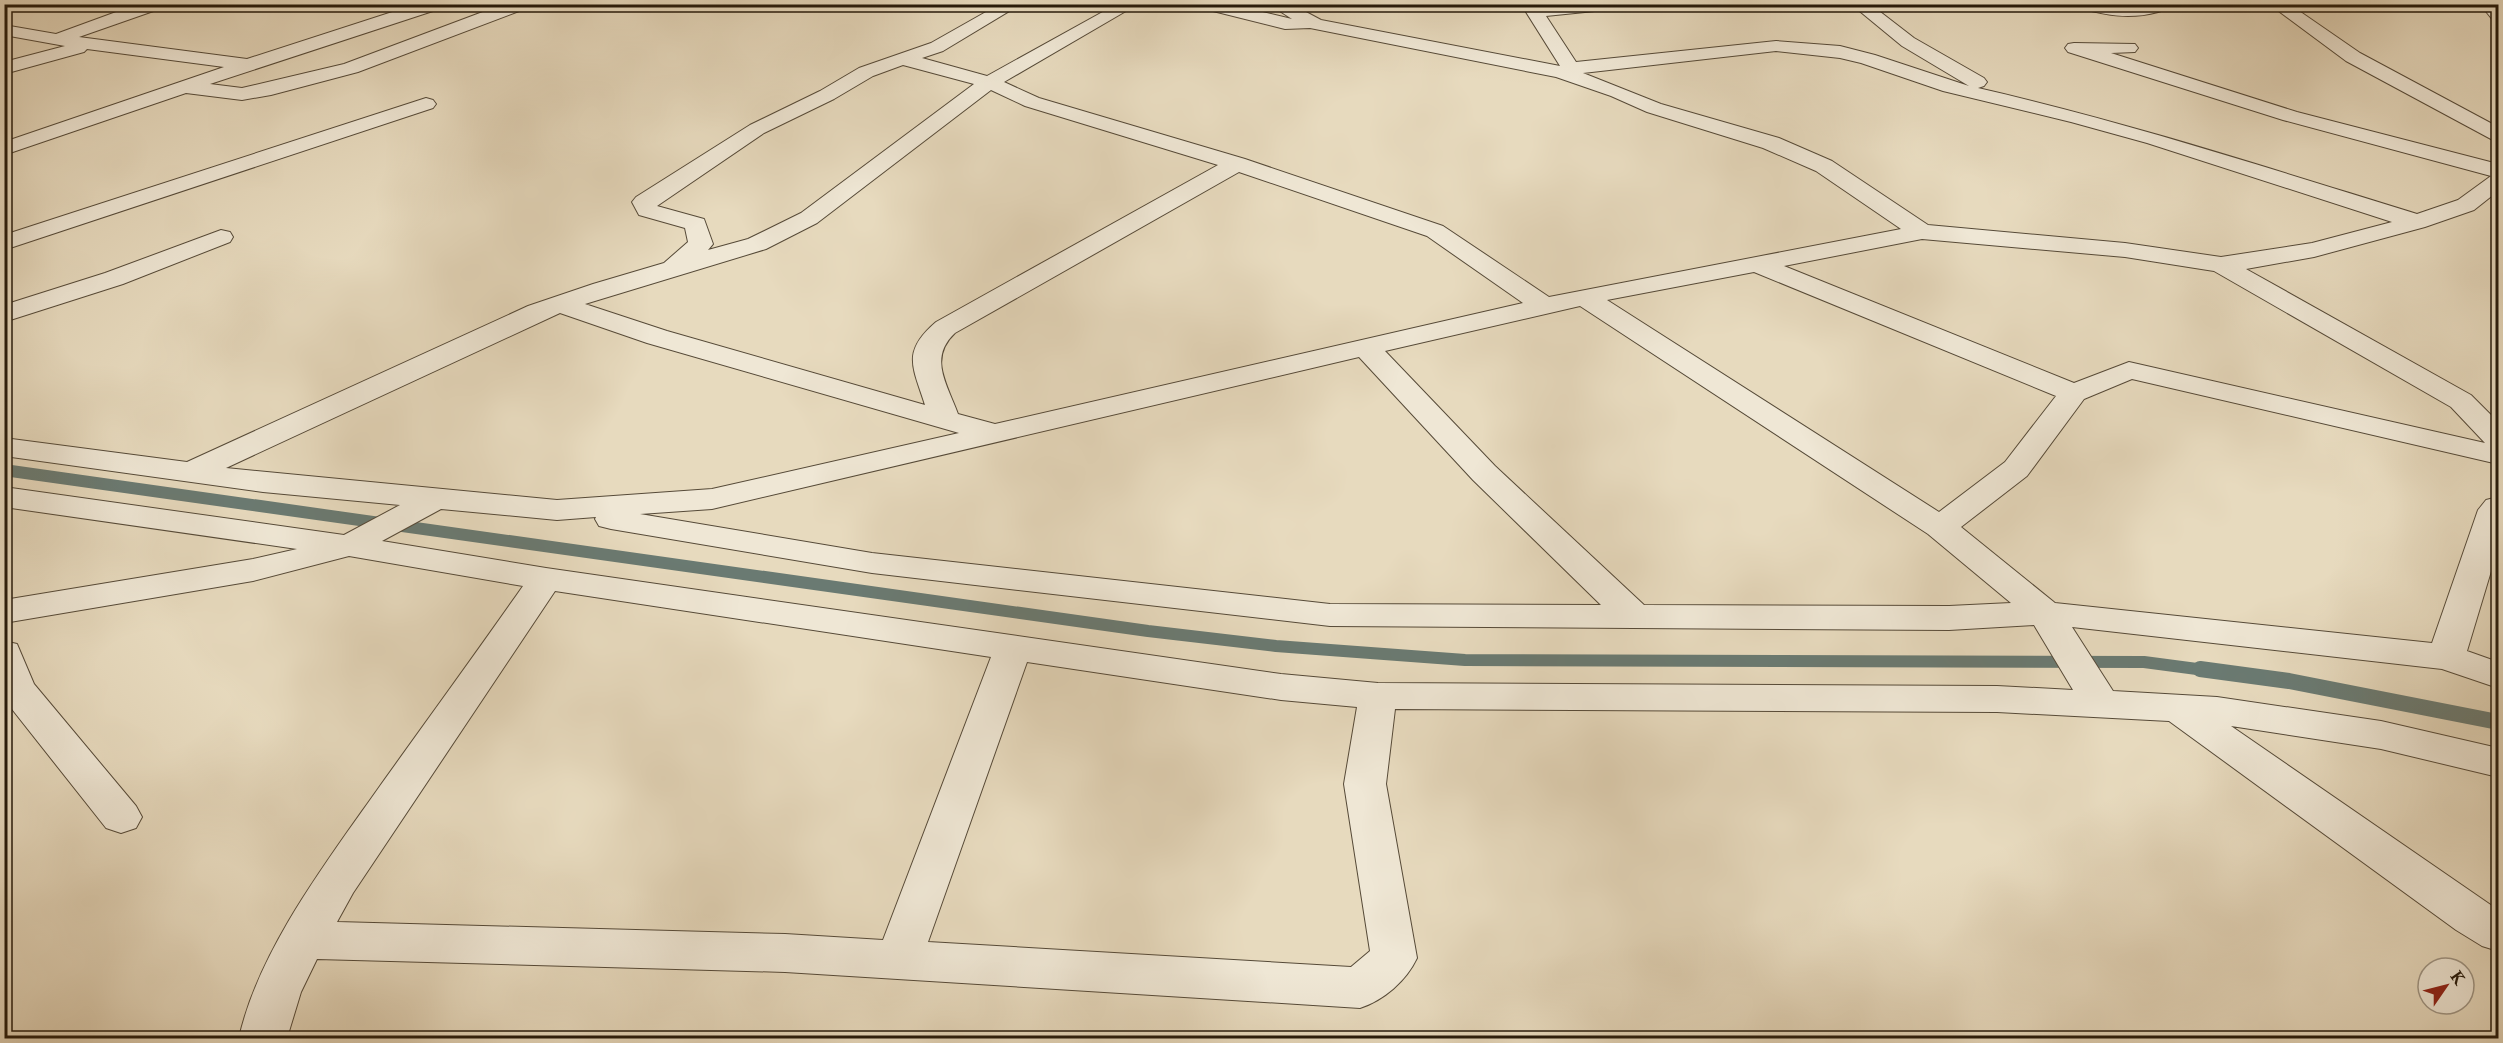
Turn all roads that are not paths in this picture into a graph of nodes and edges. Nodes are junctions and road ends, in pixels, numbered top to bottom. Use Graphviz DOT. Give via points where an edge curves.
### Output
graph roads {
  1 [pos="156,4"];
  2 [pos="436,4"];
  3 [pos="521,4"];
  4 [pos="1013,4"];
  5 [pos="1130,4"];
  6 [pos="1207,4"];
  7 [pos="1277,4"];
  8 [pos="1614,4"];
  9 [pos="1859,4"];
  10 [pos="2085,4"];
  11 [pos="2166,4"];
  12 [pos="2277,4"];
  13 [pos="2488,4"];
  14 [pos="1532,8"];
  15 [pos="2498,15"];
  16 [pos="1316,24"];
  17 [pos="4,30"];
  18 [pos="54,39"];
  19 [pos="94,44"];
  20 [pos="2129,48"];
  21 [pos="901,59"];
  22 [pos="248,65"];
  23 [pos="4,68"];
  24 [pos="1574,73"];
  25 [pos="990,82"];
  26 [pos="183,87"];
  27 [pos="1996,99"];
  28 [pos="426,104"];
  29 [pos="2499,135"];
  30 [pos="4,149"];
  31 [pos="1238,165"];
  32 [pos="2499,171"];
  33 [pos="2499,181"];
  34 [pos="2417,222"];
  35 [pos="1922,232"];
  36 [pos="221,237"];
  37 [pos="4,243"];
  38 [pos="1757,264"];
  39 [pos="2221,265"];
  40 [pos="670,270"];
  41 [pos="1584,297"];
  42 [pos="559,304"];
  43 [pos="1545,306"];
  44 [pos="4,314"];
  45 [pos="1365,347"];
  46 [pos="2074,393"];
  47 [pos="945,419"];
  48 [pos="2493,424"];
  49 [pos="992,433"];
  50 [pos="4,447"];
  51 [pos="2499,455"];
  52 [pos="191,472"];
  53 [pos="4,497"];
  54 [pos="438,497"];
  55 [pos="2499,507"];
  56 [pos="557,510"];
  57 [pos="1941,527"];
  58 [pos="349,546"];
  59 [pos="546,579"];
  60 [pos="4,612"];
  61 [pos="2044,613"];
  62 [pos="1635,617"];
  63 [pos="1012,648"];
  64 [pos="4,653"];
  65 [pos="2446,657"];
  66 [pos="2499,675"];
  67 [pos="1378,696"];
  68 [pos="2102,705"];
  69 [pos="2178,708"];
  70 [pos="2499,762"];
  71 [pos="121,817"];
  72 [pos="2499,933"];
  73 [pos="303,940"];
  74 [pos="899,960"];
  75 [pos="263,1038"];
  1 -- 18 [label="street"];
  2 -- 22 [label="street"];
  3 -- 26 [label="street" via="351,68 271,88 242,94"];
  4 -- 21 [label="street" via="937,47"];
  5 -- 25 [label="street"];
  6 -- 16 [label="street" via="1285,24"];
  7 -- 16 [label="street"];
  8 -- 14 [label="street"];
  9 -- 27 [label="street" via="1908,42 1992,91"];
  10 -- 11 [label="street" via="2122,14"];
  12 -- 29 [label="street" via="2352,57"];
  13 -- 15 [label="street"];
  14 -- 24 [label="street"];
  16 -- 24 [label="street"];
  17 -- 18 [label="street"];
  18 -- 19 [label="street"];
  19 -- 22 [label="street"];
  19 -- 23 [label="street"];
  20 -- 32 [label="street" via="2074,48 2290,116"];
  21 -- 25 [label="street"];
  21 -- 40 [label="street" via="866,72 757,129 644,202 647,210 696,224 701,244"];
  22 -- 26 [label="street"];
  24 -- 27 [label="street" via="1792,46 1854,55"];
  24 -- 35 [label="street" via="1654,108 1771,143 1824,166"];
  25 -- 31 [label="street" via="1032,102"];
  25 -- 40 [label="street" via="809,218 757,244"];
  26 -- 30 [label="street"];
  27 -- 34 [label="street" via="2154,139"];
  28 -- 37 [label="street"];
  31 -- 43 [label="street" via="1435,231"];
  31 -- 47 [label="street" via="943,329 932,340 925,362"];
  33 -- 34 [label="street" via="2466,205"];
  34 -- 39 [label="street" via="2314,250"];
  35 -- 38 [label="street"];
  35 -- 39 [label="street" via="2125,250"];
  36 -- 44 [label="street" via="83,291"];
  38 -- 41 [label="street"];
  38 -- 46 [label="street"];
  39 -- 48 [label="street" via="2461,401"];
  40 -- 42 [label="street"];
  41 -- 43 [label="street"];
  41 -- 57 [label="street"];
  42 -- 47 [label="street" via="657,337"];
  42 -- 52 [label="street"];
  43 -- 45 [label="street"];
  45 -- 49 [label="street"];
  45 -- 62 [label="street" via="1484,473"];
  46 -- 51 [label="street" via="2129,370"];
  46 -- 57 [label="street" via="2016,469"];
  47 -- 49 [label="street"];
  49 -- 56 [label="street" via="712,499"];
  50 -- 52 [label="street"];
  52 -- 54 [label="street"];
  53 -- 58 [label="street"];
  54 -- 56 [label="street"];
  54 -- 58 [label="street"];
  55 -- 65 [label="street" via="2494,510"];
  56 -- 62 [label="street" via="872,563 1330,615"];
  57 -- 61 [label="street"];
  58 -- 59 [label="street"];
  58 -- 60 [label="street" via="253,570"];
  59 -- 63 [label="street"];
  59 -- 73 [label="street" via="337,880"];
  61 -- 62 [label="street" via="1949,618"];
  61 -- 65 [label="street"];
  61 -- 68 [label="street"];
  63 -- 67 [label="street" via="1281,687"];
  63 -- 74 [label="street"];
  64 -- 71 [label="street" via="17,689"];
  65 -- 66 [label="street"];
  67 -- 68 [label="street" via="1997,699"];
  67 -- 74 [label="street" via="1365,784 1394,958 1360,988"];
  68 -- 69 [label="street"];
  69 -- 70 [label="street" via="2217,710 2381,735"];
  69 -- 72 [label="street"];
  73 -- 74 [label="street" via="785,953"];
  73 -- 75 [label="street" via="277,992"];
}
